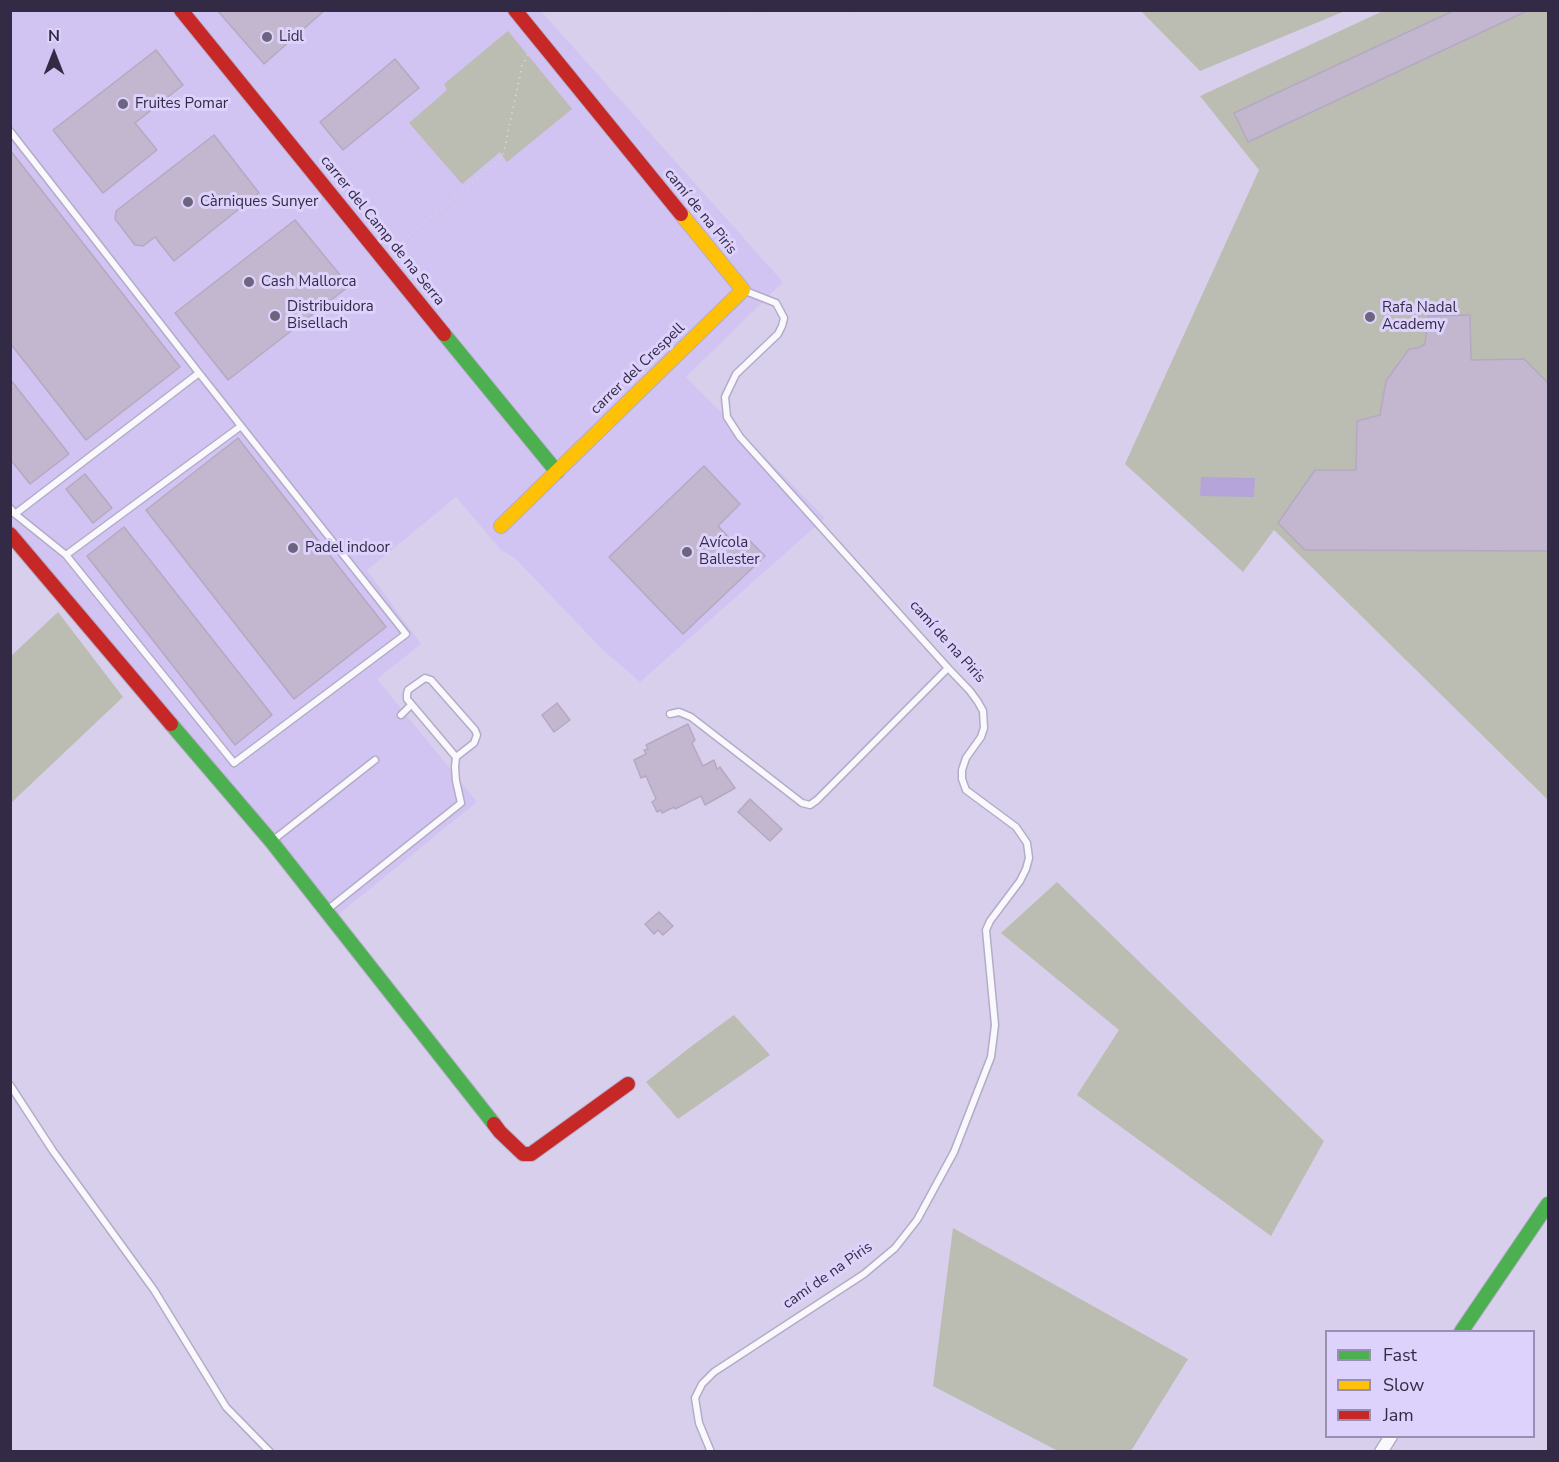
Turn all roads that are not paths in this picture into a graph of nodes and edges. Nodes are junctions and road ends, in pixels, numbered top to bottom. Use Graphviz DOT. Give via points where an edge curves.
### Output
graph roads {
  1 [pos="182,10"];
  2 [pos="515,10"];
  3 [pos="10,131"];
  4 [pos="743,290"];
  5 [pos="199,373"];
  6 [pos="241,426"];
  7 [pos="557,472"];
  8 [pos="13,511"];
  9 [pos="501,526"];
  10 [pos="10,534"];
  11 [pos="66,555"];
  12 [pos="948,668"];
  13 [pos="411,705"];
  14 [pos="670,714"];
  15 [pos="401,715"];
  16 [pos="456,757"];
  17 [pos="375,760"];
  18 [pos="272,841"];
  19 [pos="326,911"];
  20 [pos="628,1084"];
  21 [pos="10,1085"];
  22 [pos="1548,1204"];
  23 [pos="1462,1330"];
  24 [pos="1390,1438"];
  25 [pos="270,1452"];
  26 [pos="711,1452"];
  27 [pos="1381,1452"];
  1 -- 7 [label="street, carrer del Camp de na Serra"];
  2 -- 4 [label="street, camí de na Piris"];
  3 -- 5 [label="lane"];
  4 -- 7 [label="street, carrer del Crespell"];
  4 -- 12 [label="lane, camí de na Piris" via="776,303 784,318 778,334 736,375 725,397 727,417 740,437"];
  5 -- 6 [label="lane"];
  5 -- 8 [label="lane"];
  6 -- 11 [label="lane"];
  6 -- 11 [label="lane" via="406,634 234,763"];
  7 -- 9 [label="street, carrer del Crespell"];
  8 -- 11 [label="lane"];
  10 -- 18 [label="street"];
  12 -- 14 [label="lane" via="810,805 802,803 691,717 679,712"];
  12 -- 26 [label="lane, camí de na Piris" via="983,711 981,737 962,770 966,790 1016,827 1027,843 1029,858 1020,881 986,930 995,1025 991,1057 954,1152 917,1220 895,1248 864,1274 714,1372 702,1384 695,1398 699,1423"];
  13 -- 15 [label="lane"];
  13 -- 16 [label="lane"];
  13 -- 16 [label="lane" via="408,690 428,678 475,730 474,743"];
  16 -- 19 [label="lane" via="461,803"];
  17 -- 18 [label="lane"];
  18 -- 19 [label="street"];
  19 -- 20 [label="street" via="500,1132 523,1154 531,1154"];
  21 -- 25 [label="lane" via="53,1152 154,1290 226,1407"];
  22 -- 23 [label="street"];
  24 -- 27 [label="street"];
}
